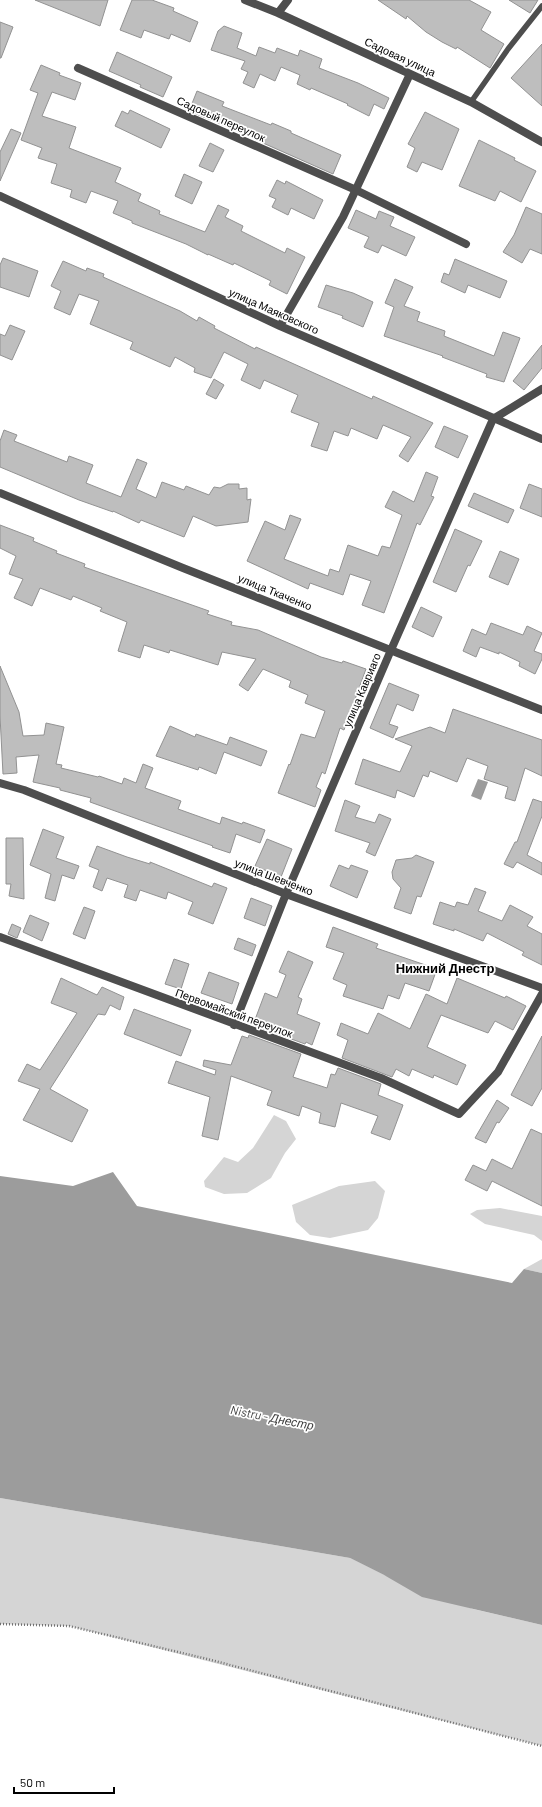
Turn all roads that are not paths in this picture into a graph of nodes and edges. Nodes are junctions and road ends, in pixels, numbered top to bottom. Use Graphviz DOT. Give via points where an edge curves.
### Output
graph roads {
  1 [pos="245,0"];
  2 [pos="288,0"];
  3 [pos="542,6"];
  4 [pos="278,13"];
  5 [pos="78,68"];
  6 [pos="410,74"];
  7 [pos="471,102"];
  8 [pos="542,142"];
  9 [pos="356,190"];
  10 [pos="0,196"];
  11 [pos="466,244"];
  12 [pos="280,326"];
  13 [pos="542,389"];
  14 [pos="493,419"];
  15 [pos="542,439"];
  16 [pos="0,493"];
  17 [pos="391,650"];
  18 [pos="542,710"];
  19 [pos="0,782"];
  20 [pos="286,894"];
  21 [pos="0,937"];
  22 [pos="542,988"];
  23 [pos="542,994"];
  24 [pos="234,1025"];
  1 -- 4 [label="street, Садовая улица"];
  2 -- 4 [label="street"];
  3 -- 7 [label="lane"];
  4 -- 6 [label="street, Садовая улица"];
  5 -- 9 [label="street, Садовый переулок"];
  6 -- 7 [label="street, Садовая улица"];
  6 -- 9 [label="street"];
  7 -- 8 [label="street, Садовая улица"];
  9 -- 11 [label="street, Садовый переулок"];
  9 -- 12 [label="street"];
  10 -- 12 [label="street, улица Маяковского"];
  12 -- 14 [label="street, улица Маяковского"];
  13 -- 14 [label="street"];
  14 -- 15 [label="street, улица Маяковского"];
  14 -- 17 [label="street, улица Кавриаго"];
  16 -- 17 [label="street, улица Ткаченко"];
  17 -- 18 [label="street, улица Ткаченко"];
  17 -- 20 [label="street, улица Кавриаго"];
  19 -- 20 [label="street, улица Шевченко"];
  20 -- 22 [label="street, улица Шевченко"];
  20 -- 24 [label="street, улица Кавриаго"];
  21 -- 24 [label="street, Первомайский переулок"];
  23 -- 24 [label="street, Первомайский переулок" via="498,1072 459,1114 381,1078"];
}
